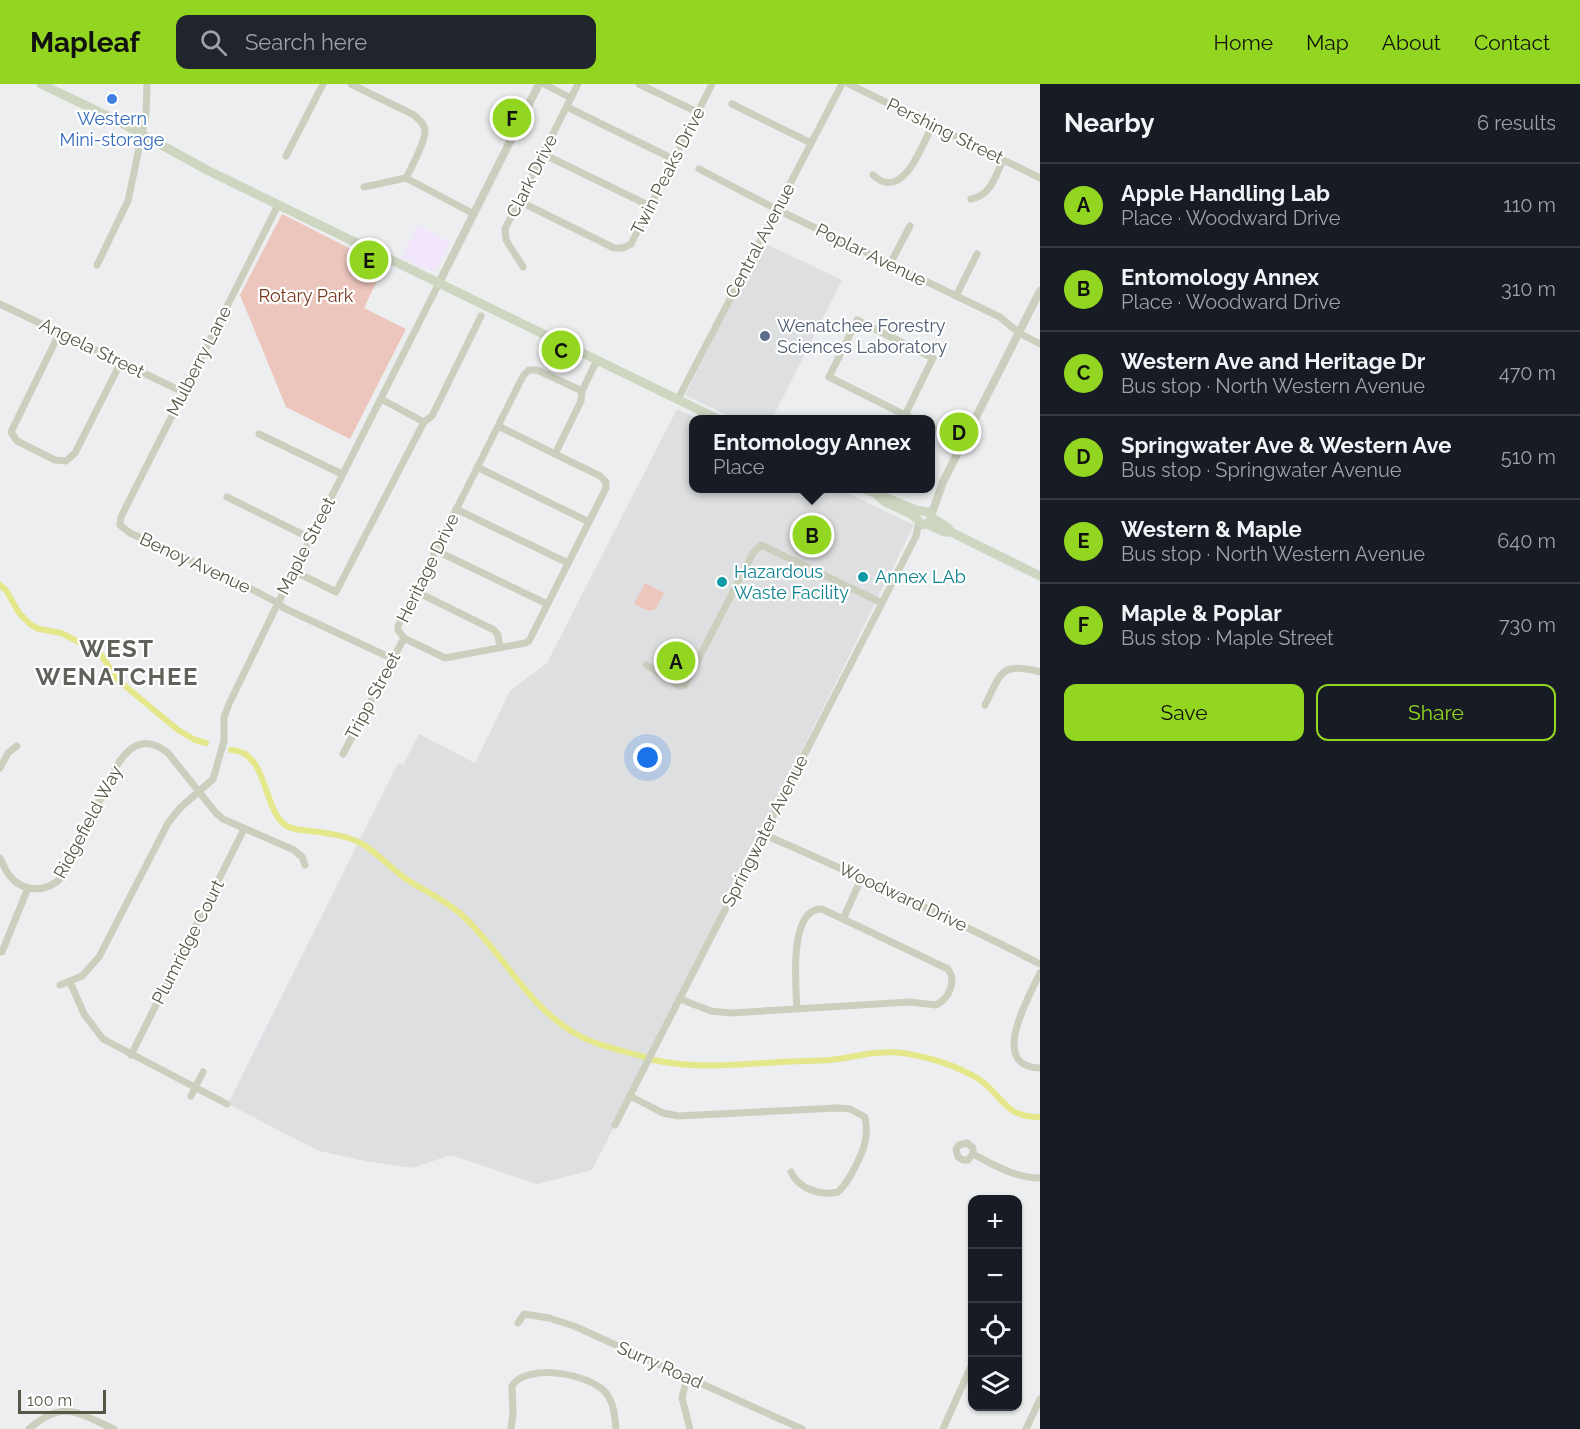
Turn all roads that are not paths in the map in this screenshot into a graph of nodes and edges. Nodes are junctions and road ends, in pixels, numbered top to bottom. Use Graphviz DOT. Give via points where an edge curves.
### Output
graph roads {
  1 [pos="41,84"];
  2 [pos="147,84"];
  3 [pos="323,84"];
  4 [pos="351,84"];
  5 [pos="539,84"];
  6 [pos="544,84"];
  7 [pos="578,84"];
  8 [pos="639,84"];
  9 [pos="712,84"];
  10 [pos="842,84"];
  11 [pos="849,84"];
  12 [pos="571,98"];
  13 [pos="732,104"];
  14 [pos="567,107"];
  15 [pos="697,112"];
  16 [pos="932,126"];
  17 [pos="141,134"];
  18 [pos="811,143"];
  19 [pos="543,154"];
  20 [pos="286,156"];
  21 [pos="673,159"];
  22 [pos="1003,160"];
  23 [pos="699,169"];
  24 [pos="873,175"];
  25 [pos="406,178"];
  26 [pos="1040,178"];
  27 [pos="364,187"];
  28 [pos="971,199"];
  29 [pos="519,201"];
  30 [pos="278,205"];
  31 [pos="650,206"];
  32 [pos="776,209"];
  33 [pos="474,214"];
  34 [pos="910,226"];
  35 [pos="976,254"];
  36 [pos="890,264"];
  37 [pos="97,265"];
  38 [pos="523,267"];
  39 [pos="439,283"];
  40 [pos="1040,291"];
  41 [pos="956,296"];
  42 [pos="0,304"];
  43 [pos="481,316"];
  44 [pos="60,332"];
  45 [pos="1019,333"];
  46 [pos="1040,344"];
  47 [pos="597,360"];
  48 [pos="121,362"];
  49 [pos="582,391"];
  50 [pos="183,392"];
  51 [pos="381,399"];
  52 [pos="678,399"];
  53 [pos="710,415"];
  54 [pos="905,415"];
  55 [pos="424,422"];
  56 [pos="498,426"];
  57 [pos="935,429"];
  58 [pos="260,434"];
  59 [pos="963,443"];
  60 [pos="555,454"];
  61 [pos="477,467"];
  62 [pos="342,474"];
  63 [pos="872,493"];
  64 [pos="227,498"];
  65 [pos="456,509"];
  66 [pos="121,517"];
  67 [pos="924,518"];
  68 [pos="589,522"];
  69 [pos="310,538"];
  70 [pos="435,550"];
  71 [pos="568,563"];
  72 [pos="294,571"];
  73 [pos="1040,576"];
  74 [pos="415,591"];
  75 [pos="278,603"];
  76 [pos="882,603"];
  77 [pos="548,604"];
  78 [pos="404,638"];
  79 [pos="500,648"];
  80 [pos="393,659"];
  81 [pos="646,665"];
  82 [pos="1040,672"];
  83 [pos="985,705"];
  84 [pos="18,746"];
  85 [pos="343,754"];
  86 [pos="0,768"];
  87 [pos="200,792"];
  88 [pos="244,830"];
  89 [pos="763,834"];
  90 [pos="0,858"];
  91 [pos="305,865"];
  92 [pos="862,877"];
  93 [pos="28,888"];
  94 [pos="843,919"];
  95 [pos="2,952"];
  96 [pos="1040,964"];
  97 [pos="1040,972"];
  98 [pos="70,982"];
  99 [pos="60,986"];
  100 [pos="680,999"];
  101 [pos="797,1010"];
  102 [pos="131,1055"];
  103 [pos="1040,1068"];
  104 [pos="203,1071"];
  105 [pos="195,1087"];
  106 [pos="191,1096"];
  107 [pos="630,1096"];
  108 [pos="227,1104"];
  109 [pos="615,1125"];
  110 [pos="973,1154"];
  111 [pos="791,1172"];
  112 [pos="1040,1178"];
  113 [pos="518,1323"];
  114 [pos="968,1373"];
  115 [pos="687,1377"];
  116 [pos="1040,1399"];
  117 [pos="29,1429"];
  118 [pos="114,1429"];
  119 [pos="511,1429"];
  120 [pos="616,1429"];
  121 [pos="690,1429"];
  122 [pos="802,1429"];
  123 [pos="943,1429"];
  124 [pos="1026,1429"];
  1 -- 17 [label="main road"];
  2 -- 17 [label="street"];
  3 -- 20 [label="street"];
  4 -- 25 [label="street" via="422,122 422,143"];
  5 -- 33 [label="street, Maple Street"];
  6 -- 12 [label="street"];
  7 -- 12 [label="street, Clark Drive"];
  8 -- 15 [label="street"];
  9 -- 15 [label="street, Twin Peaks Drive"];
  10 -- 18 [label="street, Central Avenue"];
  11 -- 16 [label="street, Pershing Street"];
  12 -- 14 [label="street, Clark Drive"];
  13 -- 18 [label="street"];
  14 -- 19 [label="street, Clark Drive"];
  14 -- 21 [label="street"];
  15 -- 21 [label="street, Twin Peaks Drive"];
  16 -- 22 [label="street, Pershing Street"];
  16 -- 24 [label="street" via="907,174 891,182"];
  17 -- 30 [label="main road"];
  17 -- 37 [label="street" via="128,201"];
  18 -- 32 [label="street, Central Avenue"];
  19 -- 29 [label="street, Clark Drive"];
  19 -- 31 [label="street"];
  21 -- 31 [label="street, Twin Peaks Drive"];
  22 -- 26 [label="street, Pershing Street"];
  22 -- 28 [label="street" via="989,189"];
  23 -- 32 [label="street, Poplar Avenue"];
  25 -- 27 [label="street"];
  25 -- 33 [label="street"];
  29 -- 31 [label="street, Twin Peaks Drive" via="619,249 631,244"];
  29 -- 38 [label="street, Clark Drive" via="505,237"];
  30 -- 39 [label="main road"];
  30 -- 50 [label="street, Mulberry Lane"];
  32 -- 36 [label="street, Poplar Avenue"];
  32 -- 52 [label="street, Central Avenue"];
  33 -- 39 [label="street, Maple Street"];
  34 -- 36 [label="street"];
  35 -- 41 [label="street"];
  36 -- 41 [label="street, Poplar Avenue"];
  39 -- 47 [label="main road"];
  39 -- 51 [label="street, Maple Street"];
  40 -- 45 [label="street, Springwater Avenue"];
  41 -- 45 [label="street, Poplar Avenue" via="1000,317"];
  42 -- 44 [label="street, Angela Street"];
  43 -- 55 [label="street" via="432,416"];
  44 -- 48 [label="street, Angela Street"];
  44 -- 48 [label="street" via="11,432 17,441 55,460 66,461 75,453"];
  45 -- 46 [label="street, Poplar Avenue"];
  45 -- 59 [label="street, Springwater Avenue"];
  47 -- 49 [label="street"];
  47 -- 52 [label="main road"];
  48 -- 50 [label="street, Angela Street"];
  49 -- 56 [label="street, Heritage Drive" via="529,370 522,376"];
  49 -- 60 [label="street" via="581,401"];
  50 -- 66 [label="street, Mulberry Lane"];
  51 -- 55 [label="street"];
  51 -- 62 [label="street, Maple Street"];
  52 -- 53 [label="main road"];
  54 -- 54 [label="street" via="829,377 857,320 933,358"];
  55 -- 72 [label="street" via="336,592"];
  56 -- 60 [label="street"];
  56 -- 61 [label="street, Heritage Drive"];
  57 -- 59 [label="street"];
  58 -- 62 [label="street"];
  59 -- 67 [label="street, Springwater Avenue"];
  60 -- 68 [label="street, Heritage Drive" via="606,482"];
  61 -- 65 [label="street, Heritage Drive"];
  61 -- 68 [label="street"];
  62 -- 69 [label="street, Maple Street"];
  63 -- 67 [label="main road"];
  64 -- 69 [label="street"];
  65 -- 70 [label="street, Heritage Drive"];
  65 -- 71 [label="street"];
  66 -- 75 [label="street, Benoy Avenue" via="120,525 130,533"];
  67 -- 73 [label="main road"];
  67 -- 76 [label="street, Springwater Avenue"];
  68 -- 71 [label="street, Heritage Drive"];
  69 -- 72 [label="street, Maple Street"];
  70 -- 74 [label="street, Heritage Drive"];
  70 -- 77 [label="street"];
  71 -- 77 [label="street, Heritage Drive"];
  72 -- 75 [label="street, Maple Street"];
  74 -- 78 [label="street, Heritage Drive" via="398,626"];
  74 -- 79 [label="street" via="494,630"];
  75 -- 80 [label="street"];
  75 -- 87 [label="street, Maple Street" via="224,717 224,742 213,779"];
  76 -- 81 [label="street" via="761,545 753,553 685,685 680,686"];
  76 -- 89 [label="street, Springwater Avenue"];
  77 -- 79 [label="street, Heritage Drive" via="529,641"];
  78 -- 79 [label="street, Heritage Drive" via="445,658"];
  78 -- 80 [label="street, Tripp Street"];
  80 -- 85 [label="street, Tripp Street"];
  82 -- 83 [label="street" via="1019,667 1006,671"];
  84 -- 86 [label="street" via="8,753"];
  87 -- 88 [label="street, Ridgefield Way" via="216,813"];
  87 -- 93 [label="street, Ridgefield Way" via="160,746 136,745 119,762 62,877 47,888"];
  87 -- 98 [label="street, Maple Street" via="168,823 99,957 82,976"];
  88 -- 91 [label="street, Ridgefield Way" via="294,850"];
  88 -- 102 [label="street, Plumridge Court"];
  89 -- 92 [label="street, Woodward Drive"];
  89 -- 100 [label="street, Springwater Avenue"];
  90 -- 93 [label="street, Ridgefield Way" via="8,874"];
  92 -- 94 [label="street"];
  92 -- 96 [label="street, Woodward Drive"];
  93 -- 95 [label="street"];
  94 -- 101 [label="street" via="822,909 808,913 796,948"];
  94 -- 101 [label="street" via="948,969 952,984 945,998 936,1005 910,1002"];
  97 -- 103 [label="street" via="1013,1044 1022,1061"];
  98 -- 99 [label="street, Maple Street"];
  98 -- 102 [label="street" via="98,1034"];
  100 -- 101 [label="street" via="722,1013"];
  100 -- 107 [label="street, Springwater Avenue"];
  102 -- 105 [label="street"];
  104 -- 105 [label="street"];
  105 -- 106 [label="street"];
  105 -- 108 [label="street"];
  107 -- 109 [label="street, Springwater Avenue"];
  107 -- 111 [label="street" via="678,1116 837,1108 850,1109 865,1117 865,1144 849,1180 838,1192 821,1194 804,1186"];
  110 -- 112 [label="street" via="1015,1174"];
  113 -- 115 [label="street, Surry Road" via="524,1314 549,1318"];
  114 -- 123 [label="street"];
  115 -- 121 [label="street" via="682,1398"];
  115 -- 122 [label="street, Surry Road"];
  116 -- 124 [label="street"];
  117 -- 118 [label="street" via="59,1411 73,1412"];
  119 -- 120 [label="street" via="512,1386 523,1376 537,1372 575,1377 600,1387 611,1401"];
}
